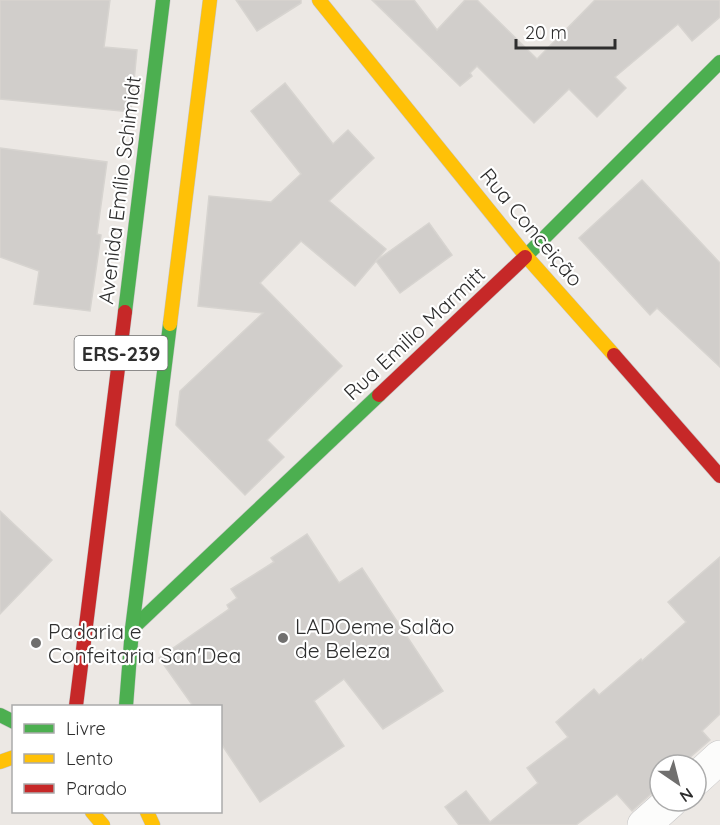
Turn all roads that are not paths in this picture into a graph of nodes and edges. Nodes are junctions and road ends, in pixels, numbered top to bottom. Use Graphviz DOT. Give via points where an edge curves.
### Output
graph roads {
  1 [pos="163,0"];
  2 [pos="210,0"];
  3 [pos="319,0"];
  4 [pos="720,62"];
  5 [pos="526,256"];
  6 [pos="720,476"];
  7 [pos="132,629"];
  8 [pos="76,705"];
  9 [pos="126,705"];
  10 [pos="720,758"];
  11 [pos="708,768"];
  12 [pos="93,813"];
  13 [pos="658,813"];
  14 [pos="103,825"];
  15 [pos="644,825"];
  1 -- 8 [label="main road, Avenida Emílio Schimidt / ERS-239" via="124,368"];
  2 -- 7 [label="main road, ERS-239" via="158,371"];
  3 -- 5 [label="main road, Rua Conceição"];
  4 -- 5 [label="main road, Rua Emilio Marmitt"];
  5 -- 6 [label="main road, Rua Conceição"];
  5 -- 7 [label="main road, Rua Emilio Marmitt"];
  7 -- 9 [label="main road, ERS-239"];
  10 -- 11 [label="street"];
  12 -- 14 [label="main road"];
  13 -- 15 [label="street"];
}
